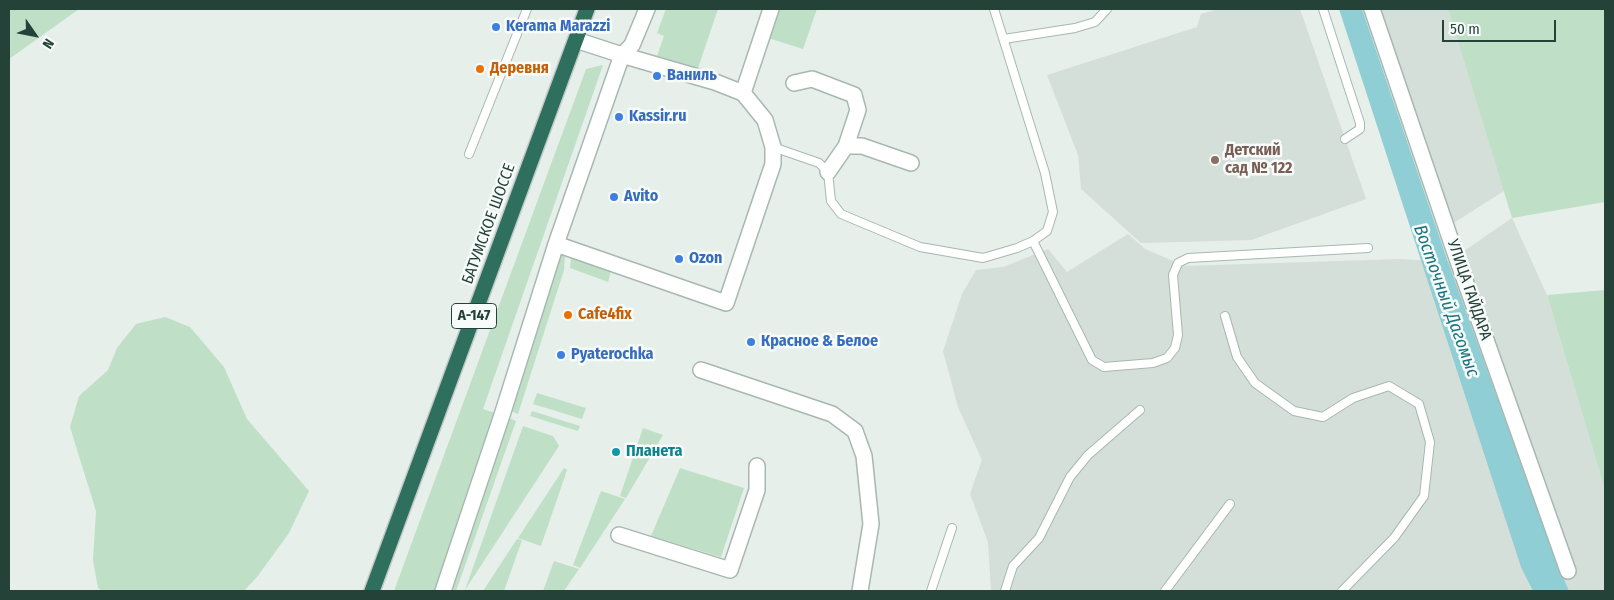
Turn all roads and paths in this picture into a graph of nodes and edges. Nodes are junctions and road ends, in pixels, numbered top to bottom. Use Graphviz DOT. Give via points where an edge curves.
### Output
graph roads {
  1 [pos="527,9"];
  2 [pos="587,9"];
  3 [pos="647,9"];
  4 [pos="771,9"];
  5 [pos="994,9"];
  6 [pos="1107,9"];
  7 [pos="1324,9"];
  8 [pos="1372,9"];
  9 [pos="1004,39"];
  10 [pos="576,40"];
  11 [pos="622,55"];
  12 [pos="794,83"];
  13 [pos="743,93"];
  14 [pos="1345,138"];
  15 [pos="846,146"];
  16 [pos="773,147"];
  17 [pos="469,154"];
  18 [pos="911,163"];
  19 [pos="828,172"];
  20 [pos="1032,241"];
  21 [pos="556,244"];
  22 [pos="1368,248"];
  23 [pos="1225,316"];
  24 [pos="701,370"];
  25 [pos="1140,410"];
  26 [pos="757,466"];
  27 [pos="1230,504"];
  28 [pos="952,528"];
  29 [pos="618,535"];
  30 [pos="1568,570"];
  31 [pos="372,591"];
  32 [pos="443,591"];
  33 [pos="860,591"];
  34 [pos="931,591"];
  35 [pos="1005,591"];
  36 [pos="1165,591"];
  37 [pos="1342,591"];
  1 -- 17 [label="lane"];
  2 -- 10 [label="highway, БАТУМСКОЕ ШОССЕ / А-147"];
  3 -- 11 [label="street" via="632,45"];
  4 -- 13 [label="street"];
  5 -- 9 [label="lane"];
  6 -- 9 [label="lane" via="1095,22 1075,28"];
  7 -- 14 [label="lane" via="1360,123 1360,129"];
  8 -- 30 [label="street, УЛИЦА ГАЙДАРА"];
  9 -- 20 [label="lane" via="1045,172 1053,212 1047,231"];
  10 -- 11 [label="street"];
  10 -- 31 [label="highway, БАТУМСКОЕ ШОССЕ / А-147"];
  11 -- 13 [label="street"];
  11 -- 21 [label="street"];
  12 -- 15 [label="street" via="812,79 854,94 858,110"];
  13 -- 16 [label="street" via="765,120"];
  15 -- 18 [label="street" via="862,146"];
  15 -- 19 [label="street"];
  16 -- 19 [label="lane" via="819,163"];
  16 -- 21 [label="street" via="773,164 726,303"];
  19 -- 20 [label="lane" via="831,201 841,214 920,247 983,258"];
  20 -- 22 [label="lane" via="1092,360 1104,367 1153,363 1167,358 1175,348 1178,335 1172,275 1178,263 1188,258"];
  21 -- 32 [label="street"];
  23 -- 37 [label="lane" via="1237,357 1256,383 1294,411 1323,418 1353,398 1388,386 1418,404 1430,442 1424,496 1394,538"];
  24 -- 33 [label="street" via="832,414 855,431 864,456 870,524"];
  25 -- 35 [label="lane" via="1088,455 1070,477 1039,538 1013,566"];
  26 -- 29 [label="street" via="757,490 730,570"];
  27 -- 36 [label="lane"];
  28 -- 34 [label="lane"];
}
